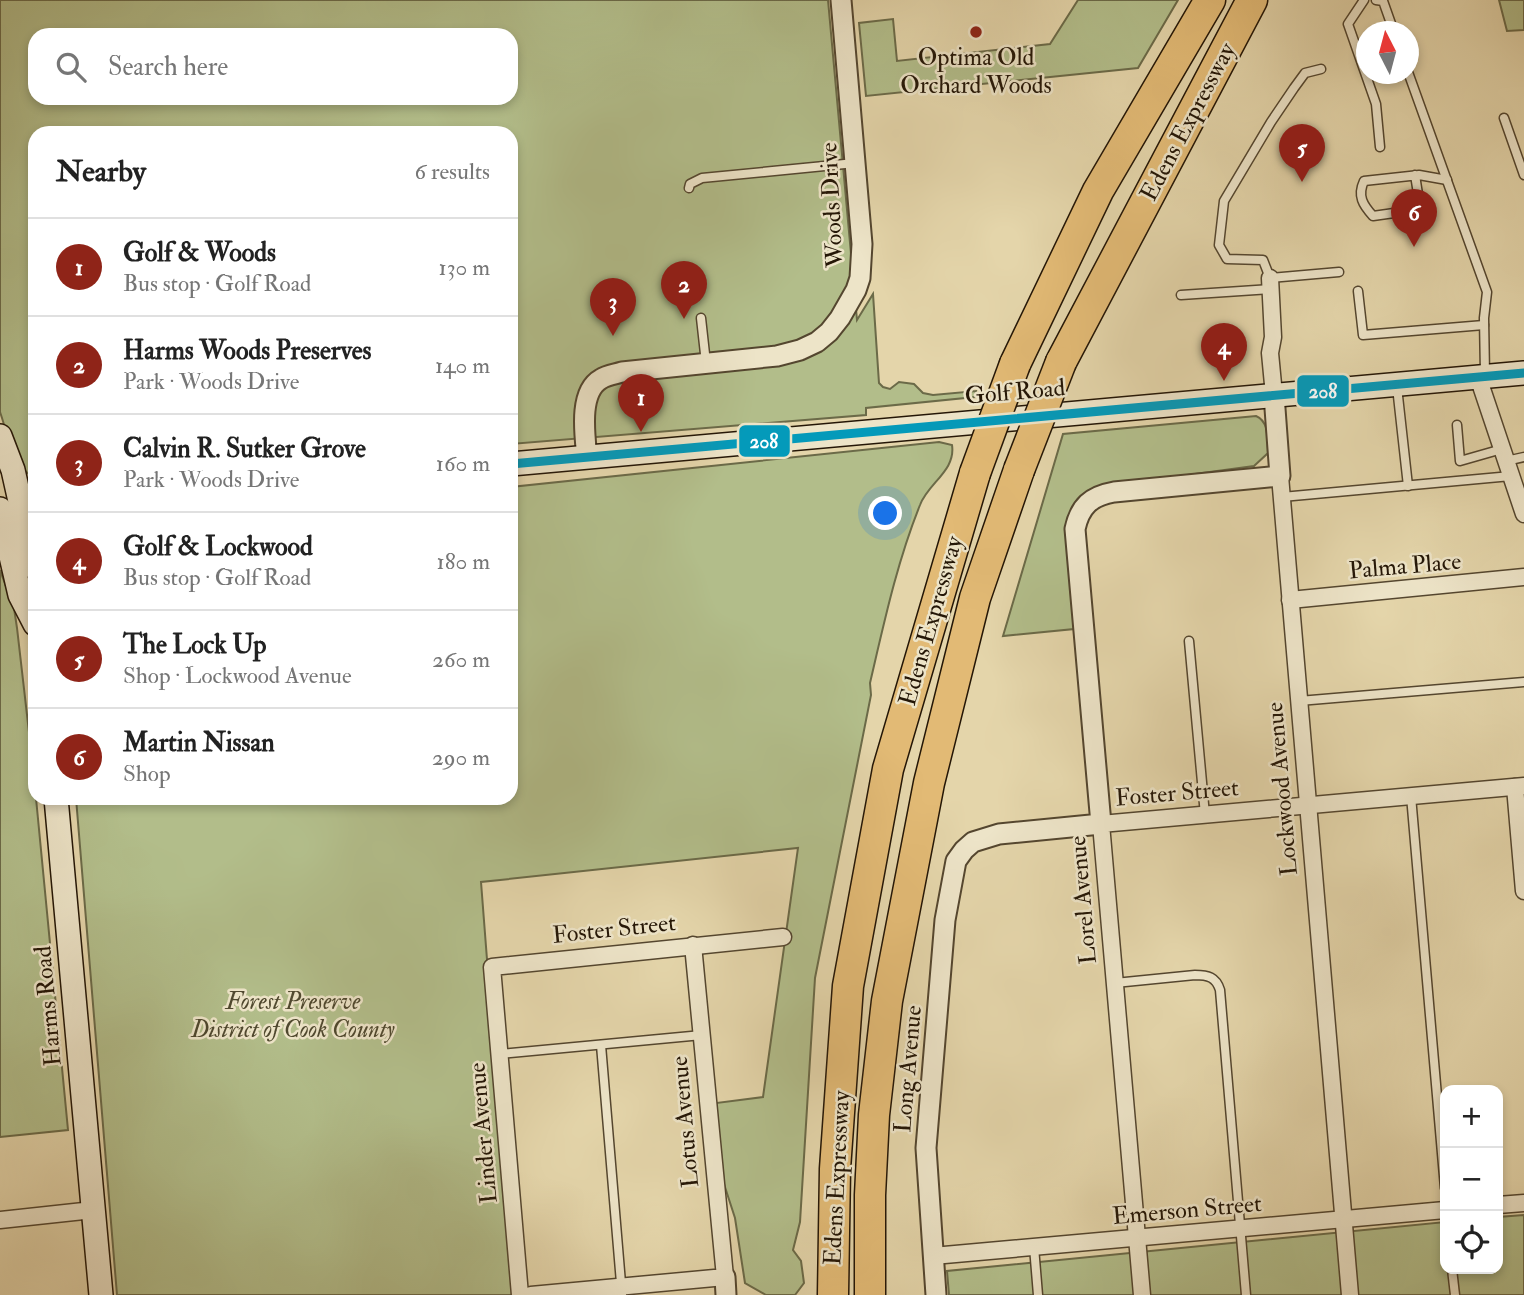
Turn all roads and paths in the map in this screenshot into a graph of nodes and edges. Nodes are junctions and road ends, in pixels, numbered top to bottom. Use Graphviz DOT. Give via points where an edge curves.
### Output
graph roads {
  1 [pos="841,0"];
  2 [pos="1210,0"];
  3 [pos="1252,0"];
  4 [pos="1364,0"];
  5 [pos="1376,0"];
  6 [pos="1390,21"];
  7 [pos="1321,69"];
  8 [pos="1413,84"];
  9 [pos="1504,118"];
  10 [pos="1380,147"];
  11 [pos="855,163"];
  12 [pos="1415,175"];
  13 [pos="1524,175"];
  14 [pos="1447,180"];
  15 [pos="689,188"];
  16 [pos="1339,272"];
  17 [pos="1270,284"];
  18 [pos="1357,291"];
  19 [pos="1181,295"];
  20 [pos="701,318"];
  21 [pos="1484,325"];
  22 [pos="706,363"];
  23 [pos="1524,373"];
  24 [pos="1482,377"];
  25 [pos="1397,384"];
  26 [pos="1273,395"];
  27 [pos="1457,425"];
  28 [pos="0,436"];
  29 [pos="1524,457"];
  30 [pos="587,458"];
  31 [pos="1507,462"];
  32 [pos="518,463"];
  33 [pos="1280,476"];
  34 [pos="1408,486"];
  35 [pos="1282,497"];
  36 [pos="10,512"];
  37 [pos="1524,514"];
  38 [pos="28,552"];
  39 [pos="1524,577"];
  40 [pos="1290,600"];
  41 [pos="28,610"];
  42 [pos="1189,641"];
  43 [pos="1524,682"];
  44 [pos="1299,701"];
  45 [pos="1520,786"];
  46 [pos="1411,796"];
  47 [pos="57,805"];
  48 [pos="1308,805"];
  49 [pos="1205,815"];
  50 [pos="1101,824"];
  51 [pos="964,850"];
  52 [pos="1524,891"];
  53 [pos="783,937"];
  54 [pos="693,945"];
  55 [pos="492,967"];
  56 [pos="1115,983"];
  57 [pos="702,1035"];
  58 [pos="601,1045"];
  59 [pos="499,1054"];
  60 [pos="1442,1148"];
  61 [pos="1524,1203"];
  62 [pos="1503,1205"];
  63 [pos="93,1210"];
  64 [pos="1440,1210"];
  65 [pos="1344,1219"];
  66 [pos="0,1220"];
  67 [pos="1240,1228"];
  68 [pos="1137,1238"];
  69 [pos="1034,1247"];
  70 [pos="933,1256"];
  71 [pos="1453,1274"];
  72 [pos="726,1286"];
  73 [pos="621,1291"];
  74 [pos="101,1295"];
  75 [pos="520,1295"];
  76 [pos="531,1295"];
  77 [pos="833,1295"];
  78 [pos="870,1295"];
  79 [pos="936,1295"];
  80 [pos="1038,1295"];
  81 [pos="1142,1295"];
  82 [pos="1246,1295"];
  83 [pos="1350,1295"];
  84 [pos="1455,1295"];
  1 -- 11 [label="street, Woods Drive"];
  2 -- 77 [label="highway, Edens Expressway, bridge" via="1098,191 1015,364 975,474 887,769 848,986 835,1169"];
  3 -- 78 [label="highway, Edens Expressway, bridge" via="1061,362 1018,470 971,611 929,783 887,1001 874,1115"];
  4 -- 10 [label="lane" via="1348,24 1376,104"];
  5 -- 6 [label="lane" via="1383,1"];
  7 -- 17 [label="lane" via="1305,73 1224,201 1219,245 1227,259 1263,260"];
  8 -- 14 [label="lane"];
  9 -- 13 [label="lane"];
  11 -- 15 [label="lane" via="702,178"];
  11 -- 22 [label="street, Woods Drive" via="861,265 856,290 829,332 800,350"];
  12 -- 12 [label="lane" via="1364,181 1362,204 1373,216 1415,210"];
  12 -- 14 [label="lane"];
  14 -- 21 [label="lane" via="1487,292"];
  16 -- 17 [label="lane"];
  17 -- 19 [label="lane"];
  17 -- 26 [label="street, Lockwood Avenue"];
  18 -- 21 [label="lane" via="1363,335"];
  20 -- 22 [label="lane"];
  21 -- 24 [label="lane"];
  22 -- 30 [label="street, Woods Drive" via="622,372 600,379 590,391 585,411"];
  23 -- 24 [label="main road, Golf Road"];
  24 -- 25 [label="main road, Golf Road"];
  24 -- 31 [label="street"];
  25 -- 26 [label="main road, Golf Road"];
  25 -- 34 [label="lane"];
  26 -- 30 [label="main road, Golf Road"];
  26 -- 33 [label="street, Lockwood Avenue"];
  27 -- 31 [label="lane" via="1461,461"];
  28 -- 36 [label="main road" via="13,470"];
  29 -- 31 [label="lane"];
  30 -- 32 [label="main road, Golf Road"];
  31 -- 34 [label="lane"];
  31 -- 37 [label="street"];
  33 -- 35 [label="street, Lockwood Avenue"];
  33 -- 50 [label="street, Lorel Avenue" via="1114,492 1085,503 1078,514 1075,529"];
  34 -- 35 [label="lane"];
  35 -- 40 [label="street, Lockwood Avenue"];
  36 -- 38 [label="main road"];
  36 -- 41 [label="main road" via="20,595"];
  39 -- 40 [label="street, Palma Place"];
  40 -- 44 [label="street, Lockwood Avenue"];
  42 -- 49 [label="lane"];
  43 -- 44 [label="lane"];
  44 -- 48 [label="street, Lockwood Avenue"];
  45 -- 46 [label="street, Foster Street"];
  45 -- 52 [label="street"];
  46 -- 48 [label="street, Foster Street"];
  46 -- 60 [label="lane"];
  47 -- 63 [label="main road, Harms Road"];
  48 -- 49 [label="street, Foster Street"];
  48 -- 65 [label="street, Lockwood Avenue"];
  49 -- 50 [label="street, Foster Street"];
  50 -- 51 [label="street, Foster Street" via="999,834"];
  50 -- 56 [label="street, Lorel Avenue"];
  51 -- 70 [label="street, Long Avenue" via="956,861 945,920 926,1148"];
  53 -- 54 [label="street, Foster Street"];
  54 -- 55 [label="street, Foster Street"];
  54 -- 57 [label="street, Lotus Avenue"];
  55 -- 59 [label="street, Linder Avenue"];
  56 -- 67 [label="lane" via="1195,975 1217,982"];
  56 -- 68 [label="street, Lorel Avenue"];
  57 -- 58 [label="lane"];
  57 -- 72 [label="street, Lotus Avenue"];
  58 -- 59 [label="lane"];
  58 -- 73 [label="lane"];
  59 -- 75 [label="street, Linder Avenue"];
  61 -- 62 [label="street"];
  63 -- 66 [label="street"];
  63 -- 74 [label="main road, Harms Road"];
  64 -- 65 [label="street, Emerson Street"];
  65 -- 67 [label="street, Emerson Street"];
  65 -- 83 [label="street, Lockwood Avenue"];
  67 -- 68 [label="street, Emerson Street"];
  67 -- 82 [label="lane"];
  68 -- 69 [label="street, Emerson Street"];
  68 -- 81 [label="street, Lorel Avenue"];
  69 -- 70 [label="street, Emerson Street"];
  69 -- 80 [label="lane"];
  70 -- 79 [label="street, Long Avenue"];
  71 -- 84 [label="lane"];
  72 -- 73 [label="street"];
  73 -- 76 [label="street"];
}
